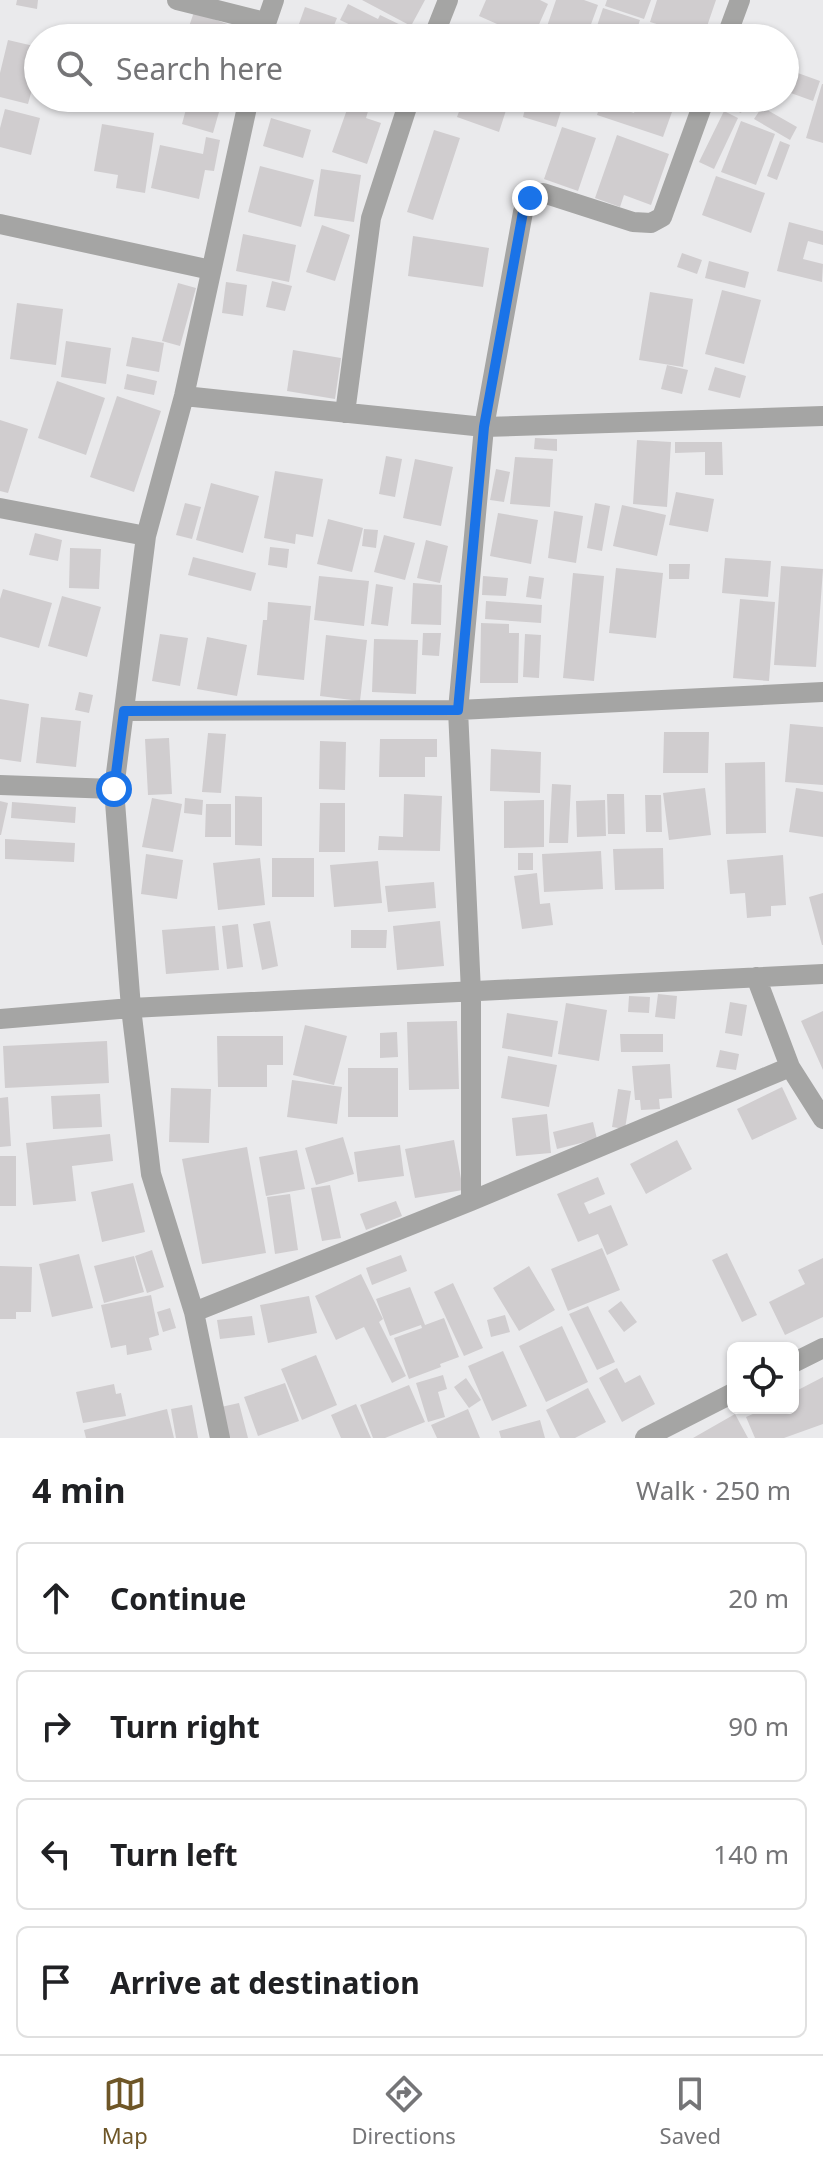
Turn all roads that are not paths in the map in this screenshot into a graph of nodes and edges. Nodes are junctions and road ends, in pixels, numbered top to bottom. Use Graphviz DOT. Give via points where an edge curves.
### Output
graph roads {
  1 [pos="177,0"];
  2 [pos="274,0"];
  3 [pos="448,0"];
  4 [pos="740,0"];
  5 [pos="246,24"];
  6 [pos="265,24"];
  7 [pos="439,24"];
  8 [pos="731,24"];
  9 [pos="246,112"];
  10 [pos="405,112"];
  11 [pos="700,112"];
  12 [pos="0,224"];
  13 [pos="211,270"];
  14 [pos="184,396"];
  15 [pos="345,413"];
  16 [pos="823,416"];
  17 [pos="484,427"];
  18 [pos="0,508"];
  19 [pos="146,536"];
  20 [pos="823,692"];
  21 [pos="458,710"];
  22 [pos="124,711"];
  23 [pos="0,785"];
  24 [pos="114,789"];
  25 [pos="823,974"];
  26 [pos="756,977"];
  27 [pos="471,992"];
  28 [pos="131,1008"];
  29 [pos="0,1019"];
  30 [pos="790,1067"];
  31 [pos="823,1119"];
  32 [pos="471,1201"];
  33 [pos="194,1312"];
  34 [pos="823,1348"];
  35 [pos="799,1360"];
  36 [pos="727,1396"];
  37 [pos="220,1438"];
  38 [pos="645,1438"];
  1 -- 5 [label="street"];
  2 -- 6 [label="street"];
  3 -- 7 [label="street"];
  4 -- 8 [label="street"];
  9 -- 13 [label="street"];
  10 -- 15 [label="street" via="371,218"];
  11 -- 17 [label="street" via="662,217 651,223 543,193 530,198 523,212"];
  12 -- 13 [label="street"];
  13 -- 14 [label="street"];
  14 -- 15 [label="street"];
  14 -- 19 [label="street"];
  15 -- 17 [label="street"];
  16 -- 17 [label="street"];
  17 -- 21 [label="street"];
  18 -- 19 [label="street"];
  19 -- 22 [label="street"];
  20 -- 21 [label="street"];
  21 -- 22 [label="street"];
  21 -- 27 [label="street"];
  22 -- 24 [label="street"];
  23 -- 24 [label="street"];
  24 -- 28 [label="street"];
  25 -- 26 [label="street"];
  26 -- 27 [label="street"];
  26 -- 30 [label="street"];
  27 -- 28 [label="street"];
  27 -- 32 [label="street"];
  28 -- 29 [label="street"];
  28 -- 33 [label="street" via="151,1174"];
  30 -- 31 [label="street"];
  30 -- 32 [label="street"];
  32 -- 33 [label="street"];
  33 -- 37 [label="street"];
  34 -- 35 [label="street"];
  36 -- 38 [label="street"];
}
